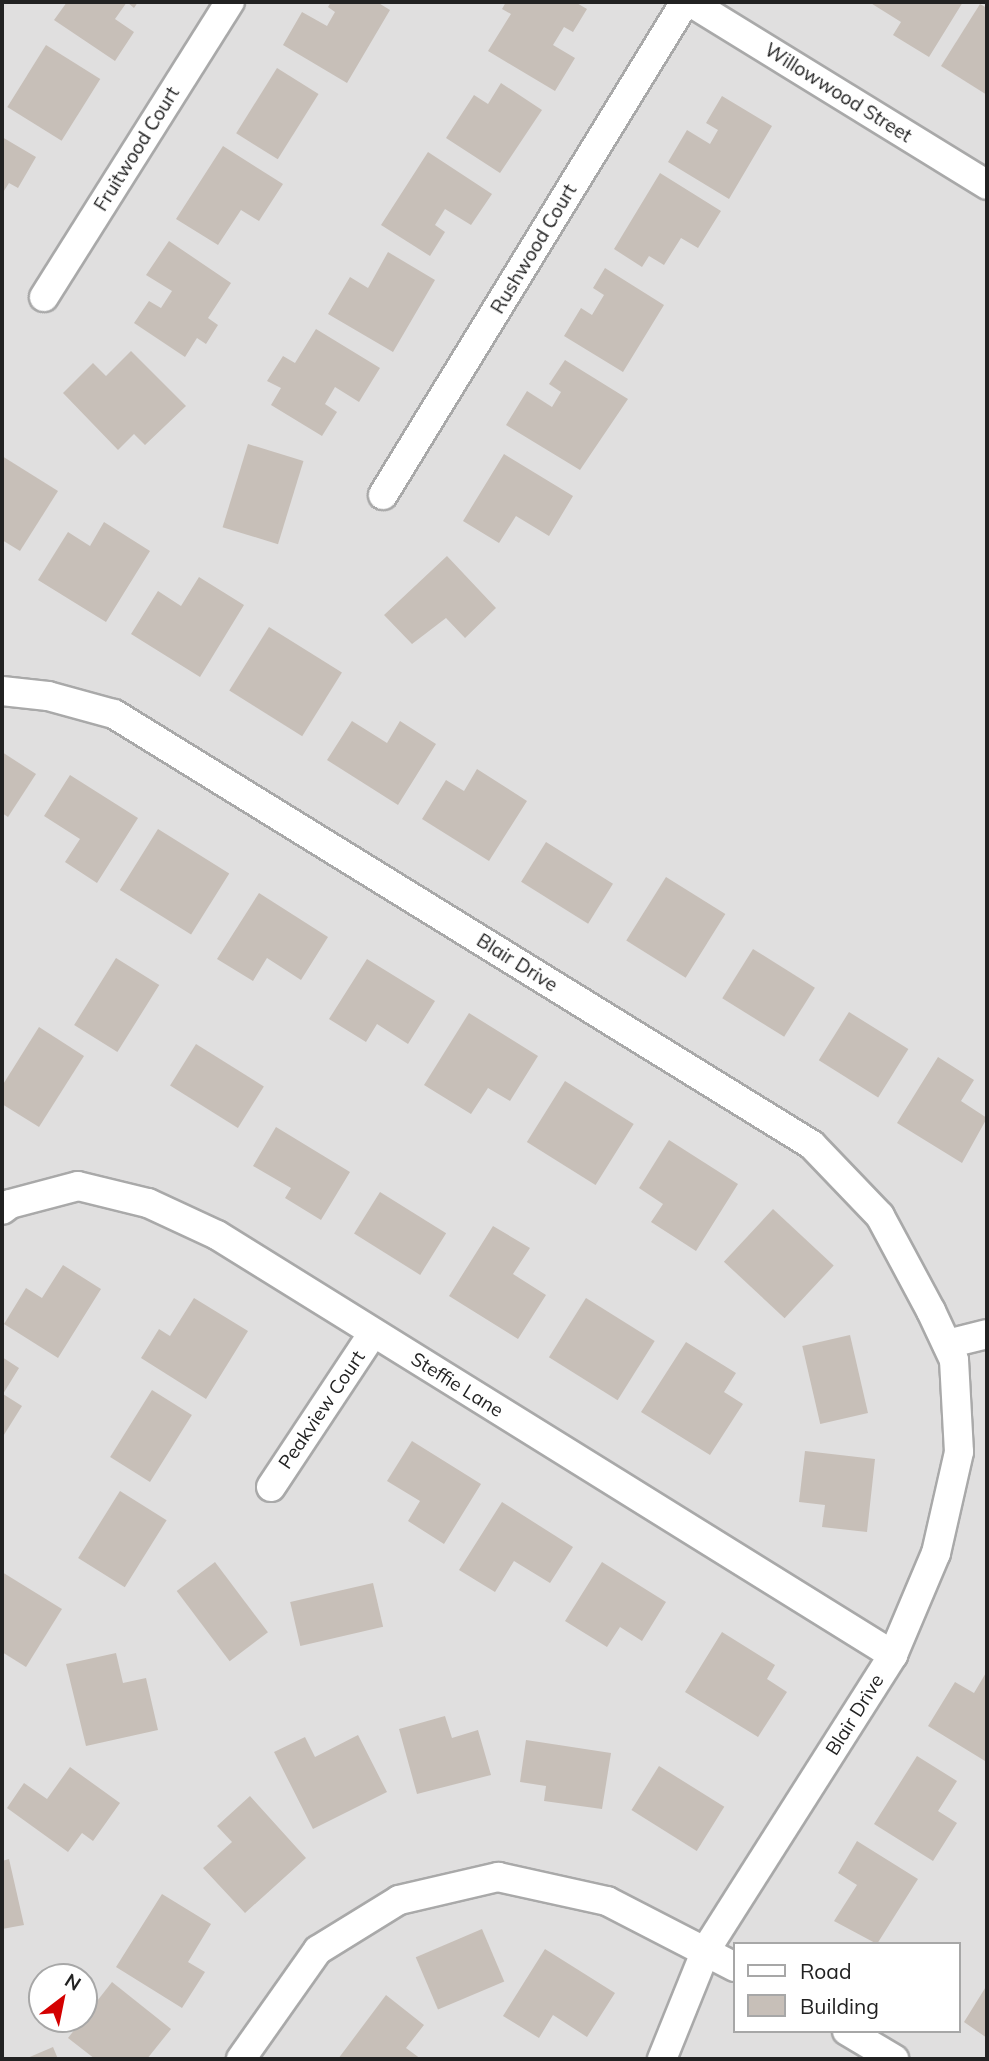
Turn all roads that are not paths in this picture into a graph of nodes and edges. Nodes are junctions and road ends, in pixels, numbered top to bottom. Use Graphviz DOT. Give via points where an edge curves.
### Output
graph roads {
  1 [pos="230,2"];
  2 [pos="687,2"];
  3 [pos="987,185"];
  4 [pos="44,297"];
  5 [pos="383,495"];
  6 [pos="2,691"];
  7 [pos="2,1210"];
  8 [pos="373,1333"];
  9 [pos="987,1334"];
  10 [pos="947,1344"];
  11 [pos="271,1487"];
  12 [pos="893,1655"];
  13 [pos="706,1950"];
  14 [pos="734,1965"];
  15 [pos="850,2033"];
  16 [pos="241,2059"];
  17 [pos="662,2059"];
  18 [pos="894,2059"];
  1 -- 4 [label="street, Fruitwood Court"];
  2 -- 3 [label="street, Willowwood Street"];
  2 -- 5 [label="street, Rushwood Court"];
  6 -- 10 [label="street, Blair Drive" via="48,696 114,714 812,1145 880,1216"];
  7 -- 8 [label="street, Steffie Lane" via="78,1186 148,1203 217,1236"];
  8 -- 11 [label="street, Peakview Court"];
  8 -- 12 [label="street, Steffie Lane"];
  9 -- 10 [label="street"];
  10 -- 12 [label="street, Blair Drive" via="954,1360 959,1452 936,1553"];
  12 -- 13 [label="street, Blair Drive"];
  13 -- 14 [label="street"];
  13 -- 16 [label="street" via="607,1901 498,1877 399,1899 318,1951"];
  13 -- 17 [label="street, Blair Drive"];
  15 -- 18 [label="street"];
}
